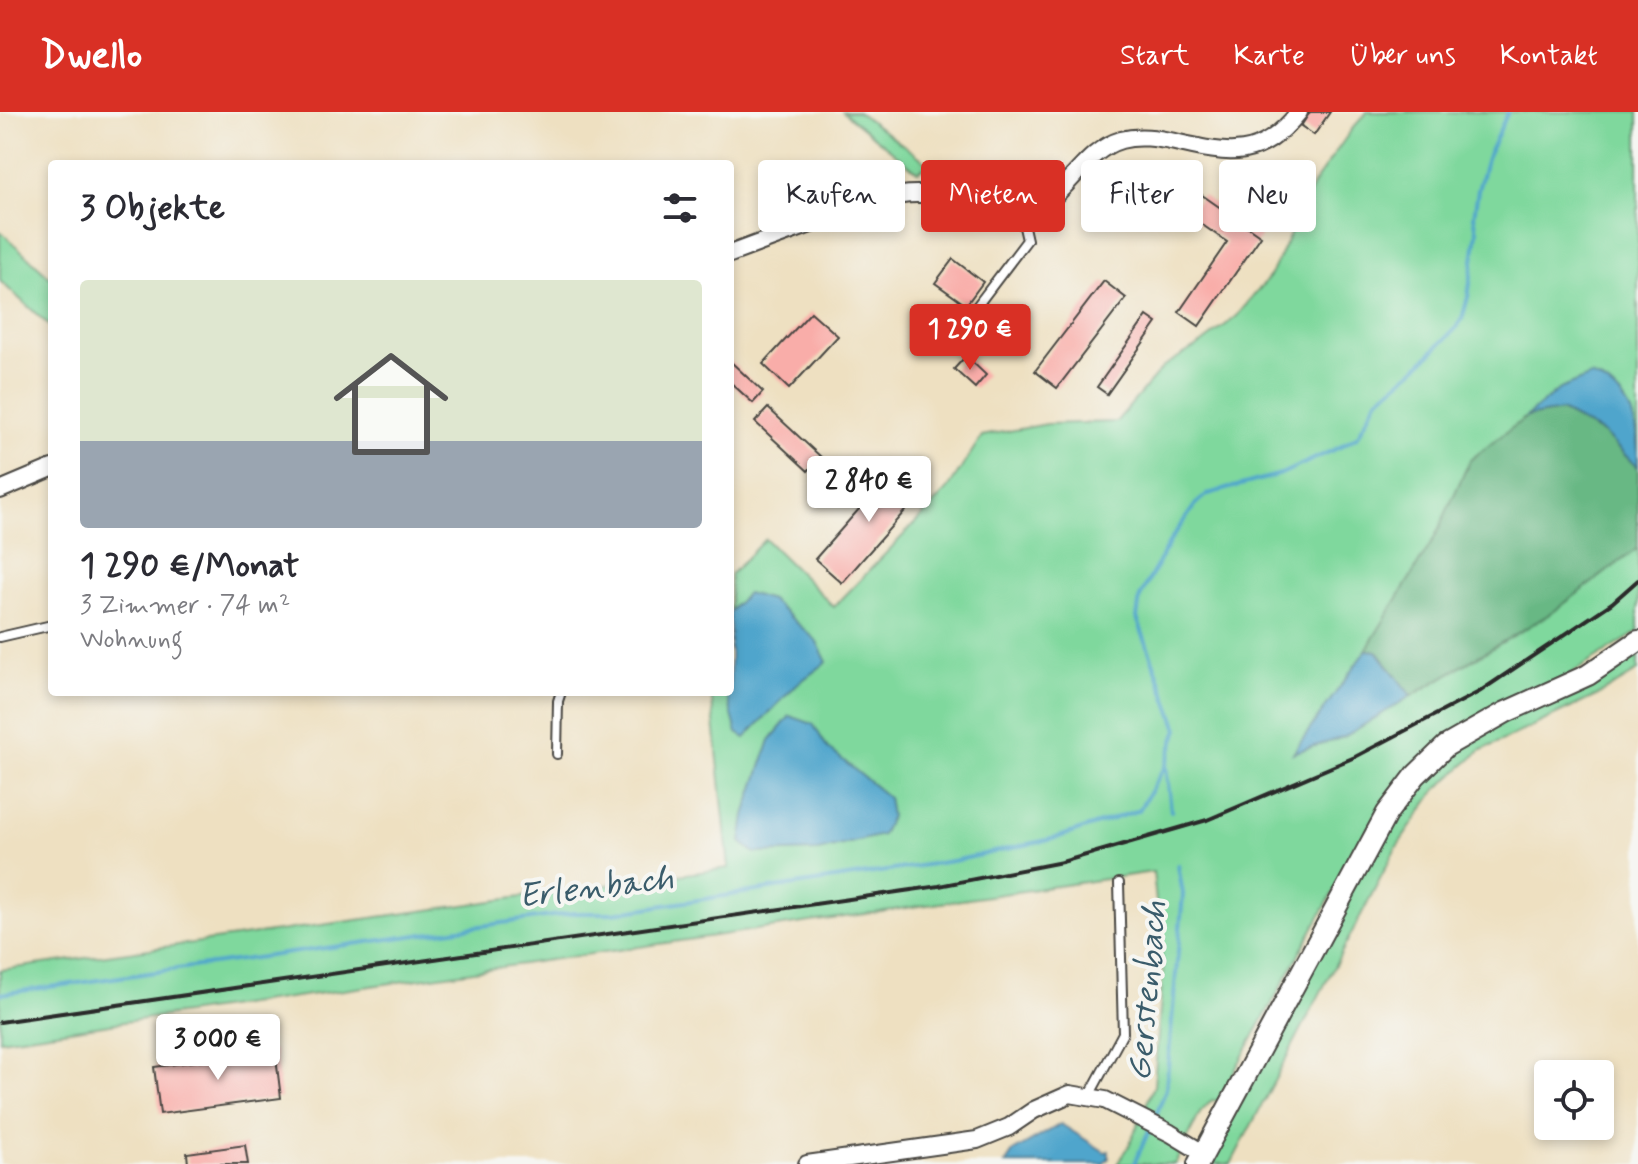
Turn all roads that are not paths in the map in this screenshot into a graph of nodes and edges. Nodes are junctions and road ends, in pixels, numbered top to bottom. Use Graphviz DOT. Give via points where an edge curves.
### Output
graph roads {
  1 [pos="1299,112"];
  2 [pos="1065,186"];
  3 [pos="921,194"];
  4 [pos="1025,232"];
  5 [pos="734,253"];
  6 [pos="955,335"];
  7 [pos="48,470"];
  8 [pos="0,490"];
  9 [pos="48,626"];
  10 [pos="0,637"];
  11 [pos="1638,641"];
  12 [pos="560,696"];
  13 [pos="557,754"];
  14 [pos="1119,883"];
  15 [pos="1089,1096"];
  16 [pos="1201,1158"];
  17 [pos="807,1164"];
  1 -- 2 [label="street" via="1273,139 1241,151 1150,137 1123,139 1102,147"];
  3 -- 5 [label="street" via="884,197"];
  4 -- 6 [label="lane" via="1027,240"];
  7 -- 8 [label="street"];
  9 -- 10 [label="lane"];
  11 -- 16 [label="street" via="1588,675 1446,746 1416,775 1387,813"];
  12 -- 13 [label="lane"];
  14 -- 15 [label="lane" via="1123,1033"];
  15 -- 16 [label="street" via="1170,1133"];
  15 -- 17 [label="street" via="1057,1098 977,1140"];
}
